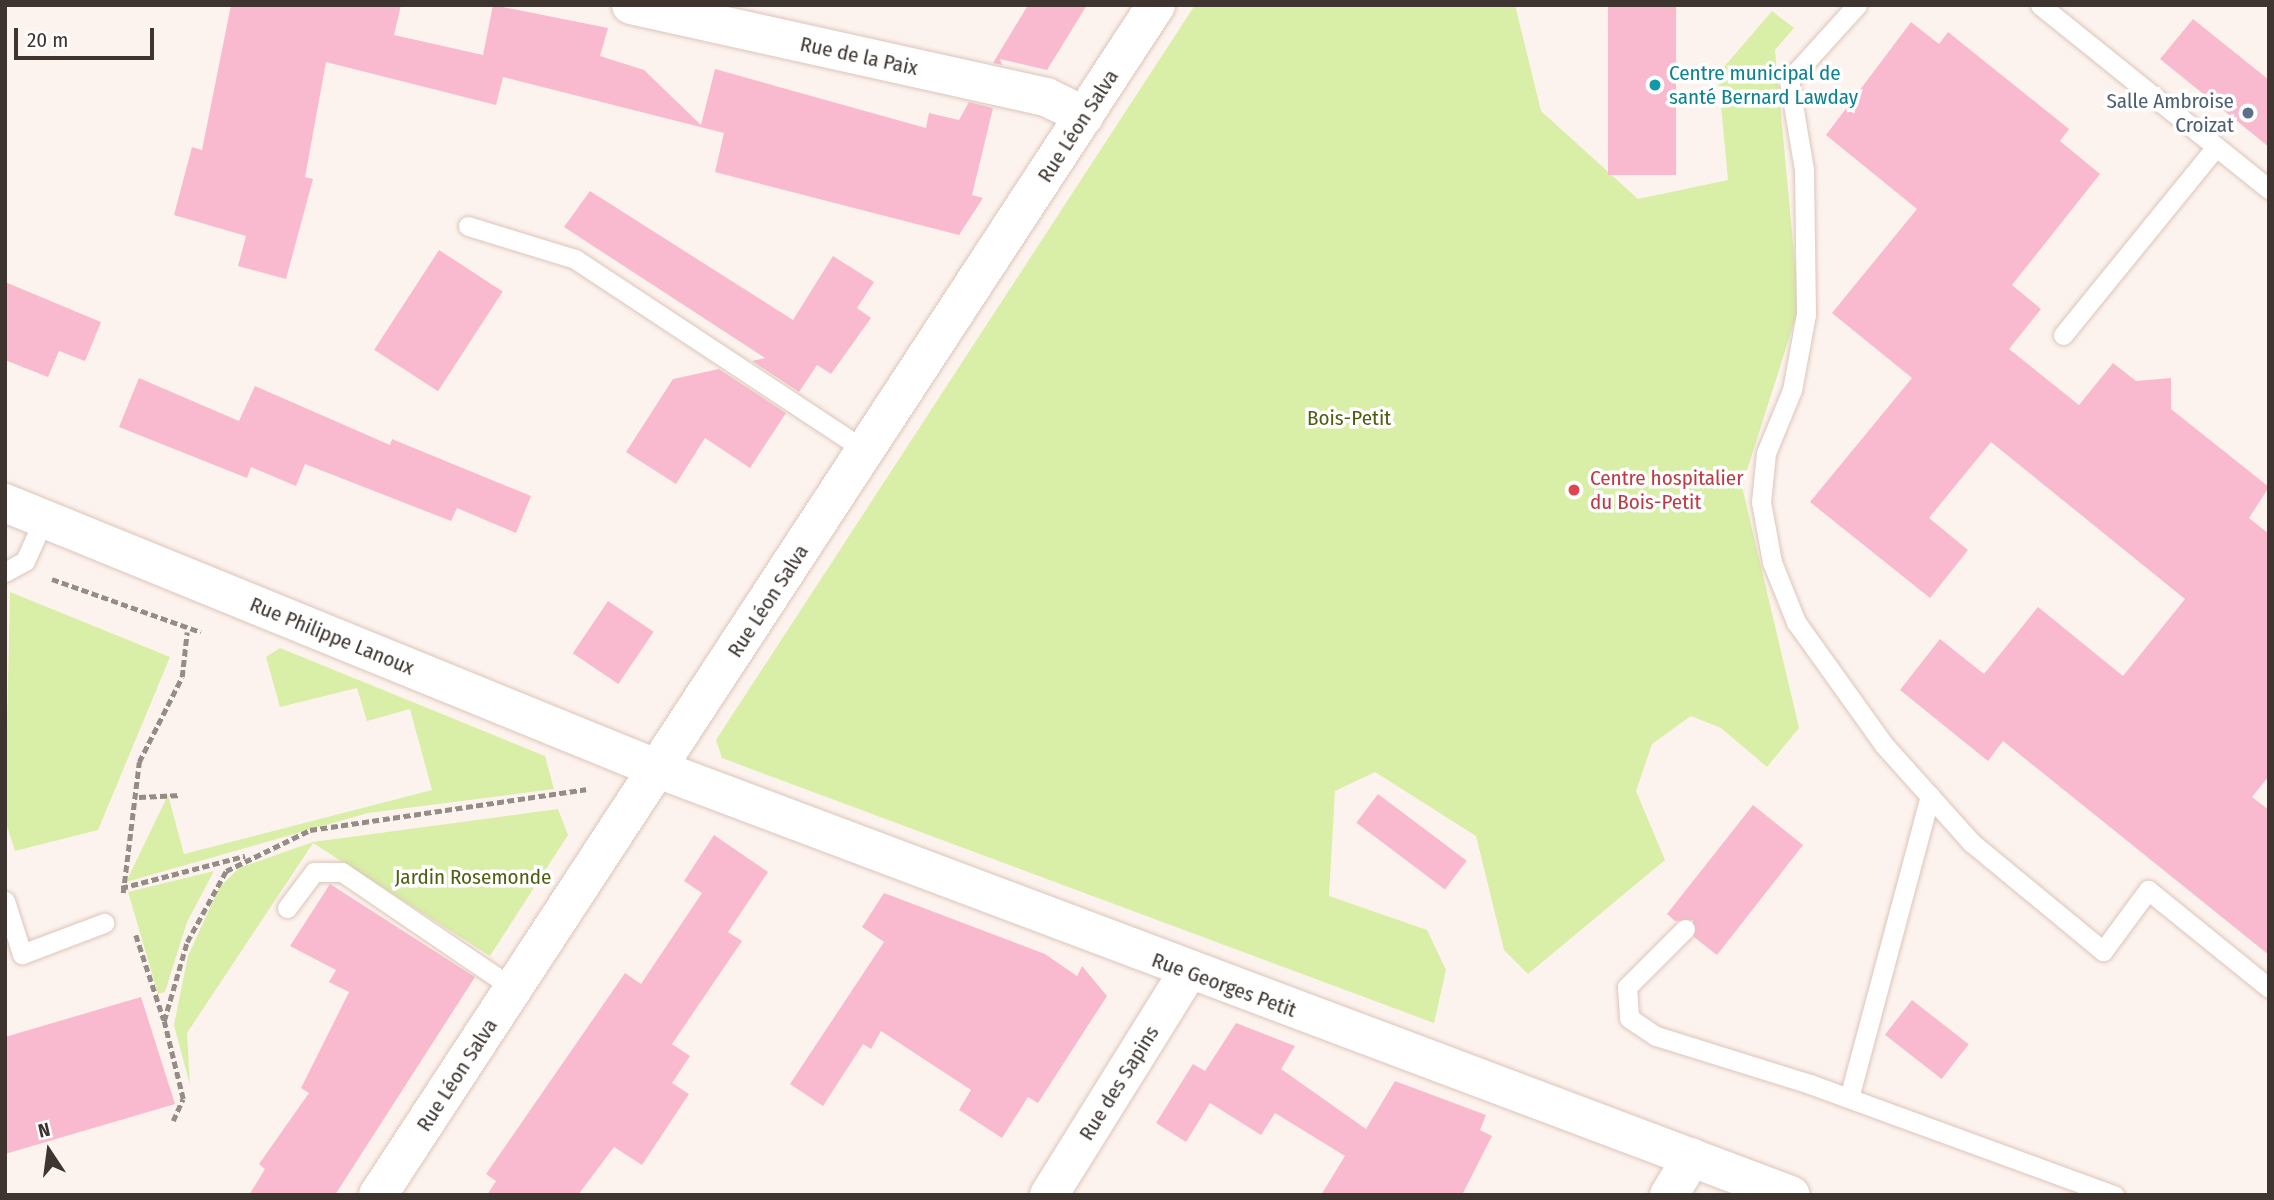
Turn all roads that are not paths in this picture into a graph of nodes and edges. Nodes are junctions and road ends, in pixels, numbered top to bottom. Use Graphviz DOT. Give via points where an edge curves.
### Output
graph roads {
  1 [pos="631,5"];
  2 [pos="1156,5"];
  3 [pos="1857,5"];
  4 [pos="2040,5"];
  5 [pos="1085,116"];
  6 [pos="2216,147"];
  7 [pos="2269,189"];
  8 [pos="468,226"];
  9 [pos="2063,335"];
  10 [pos="865,450"];
  11 [pos="5,503"];
  12 [pos="44,519"];
  13 [pos="5,572"];
  14 [pos="658,769"];
  15 [pos="1930,796"];
  16 [pos="5,901"];
  17 [pos="287,908"];
  18 [pos="104,923"];
  19 [pos="1685,929"];
  20 [pos="1188,972"];
  21 [pos="2269,988"];
  22 [pos="514,989"];
  23 [pos="1849,1098"];
  24 [pos="1692,1157"];
  25 [pos="2103,1193"];
  26 [pos="378,1195"];
  27 [pos="1049,1195"];
  28 [pos="1669,1195"];
  29 [pos="1791,1195"];
  1 -- 5 [label="street, Rue de la Paix" via="1046,97"];
  2 -- 5 [label="street, Rue Léon Salva"];
  3 -- 15 [label="lane" via="1789,80 1804,170 1806,314 1792,390 1766,453 1762,502 1772,562 1796,622 1884,745"];
  4 -- 6 [label="lane"];
  5 -- 10 [label="street, Rue Léon Salva"];
  6 -- 7 [label="lane"];
  6 -- 9 [label="lane"];
  8 -- 10 [label="lane" via="575,259"];
  10 -- 14 [label="street, Rue Léon Salva"];
  11 -- 12 [label="street, Rue Philippe Lanoux"];
  12 -- 13 [label="lane" via="25,561"];
  12 -- 14 [label="street, Rue Philippe Lanoux"];
  14 -- 20 [label="street, Rue Georges Petit"];
  14 -- 22 [label="street, Rue Léon Salva"];
  15 -- 21 [label="lane" via="1972,843 2103,951 2148,890"];
  15 -- 23 [label="lane"];
  16 -- 18 [label="lane" via="22,954"];
  17 -- 22 [label="lane" via="314,872 342,872"];
  19 -- 23 [label="lane" via="1627,987 1629,1018 1656,1036"];
  20 -- 24 [label="street, Rue Georges Petit"];
  20 -- 27 [label="street, Rue des Sapins"];
  22 -- 26 [label="street, Rue Léon Salva"];
  23 -- 25 [label="lane"];
  24 -- 28 [label="street"];
  24 -- 29 [label="street, Rue Georges Petit"];
}
